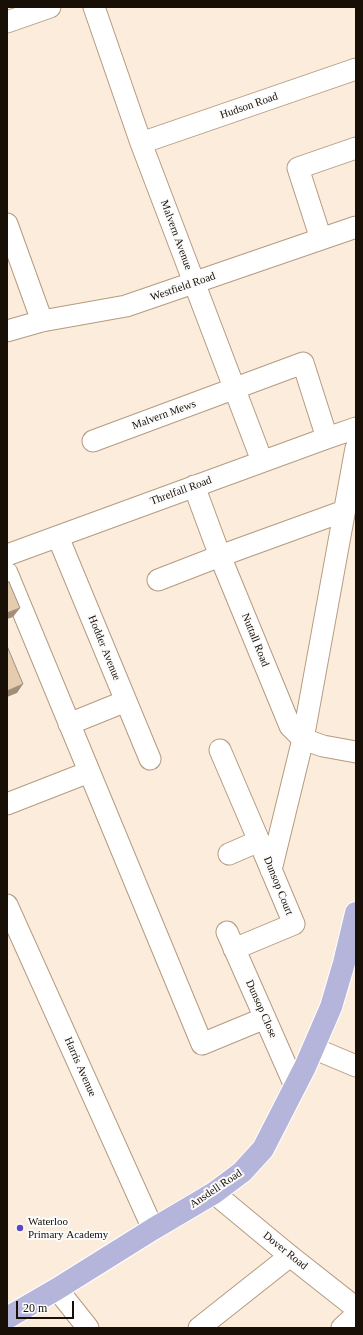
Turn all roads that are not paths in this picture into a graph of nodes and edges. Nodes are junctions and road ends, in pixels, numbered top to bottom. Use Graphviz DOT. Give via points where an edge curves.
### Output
graph roads {
  1 [pos="50,7"];
  2 [pos="94,7"];
  3 [pos="16,15"];
  4 [pos="356,70"];
  5 [pos="141,143"];
  6 [pos="356,148"];
  7 [pos="7,224"];
  8 [pos="356,227"];
  9 [pos="321,239"];
  10 [pos="194,283"];
  11 [pos="42,321"];
  12 [pos="7,331"];
  13 [pos="234,389"];
  14 [pos="356,428"];
  15 [pos="327,438"];
  16 [pos="93,441"];
  17 [pos="356,448"];
  18 [pos="262,461"];
  19 [pos="194,486"];
  20 [pos="344,511"];
  21 [pos="58,537"];
  22 [pos="7,555"];
  23 [pos="220,556"];
  24 [pos="7,573"];
  25 [pos="158,580"];
  26 [pos="126,701"];
  27 [pos="69,724"];
  28 [pos="303,739"];
  29 [pos="220,750"];
  30 [pos="356,752"];
  31 [pos="150,759"];
  32 [pos="89,772"];
  33 [pos="7,804"];
  34 [pos="259,841"];
  35 [pos="229,854"];
  36 [pos="271,870"];
  37 [pos="7,905"];
  38 [pos="356,913"];
  39 [pos="231,940"];
  40 [pos="265,1018"];
  41 [pos="313,1048"];
  42 [pos="356,1066"];
  43 [pos="295,1086"];
  44 [pos="214,1193"];
  45 [pos="153,1229"];
  46 [pos="290,1256"];
  47 [pos="57,1289"];
  48 [pos="356,1308"];
  49 [pos="356,1316"];
  50 [pos="7,1318"];
  51 [pos="88,1328"];
  52 [pos="199,1328"];
  53 [pos="342,1328"];
  1 -- 3 [label="street"];
  2 -- 5 [label="street, Malvern Avenue"];
  4 -- 5 [label="street, Hudson Road"];
  5 -- 10 [label="street, Malvern Avenue"];
  6 -- 9 [label="street" via="298,168"];
  7 -- 11 [label="street"];
  8 -- 9 [label="street, Westfield Road"];
  9 -- 10 [label="street, Westfield Road"];
  10 -- 11 [label="street, Westfield Road" via="126,306"];
  10 -- 13 [label="street, Malvern Avenue"];
  11 -- 12 [label="street, Westfield Road"];
  13 -- 15 [label="street, Malvern Mews" via="303,363"];
  13 -- 16 [label="street, Malvern Mews"];
  13 -- 18 [label="street, Malvern Avenue"];
  14 -- 15 [label="street, Threlfall Road"];
  15 -- 18 [label="street, Threlfall Road"];
  17 -- 20 [label="street"];
  18 -- 19 [label="street, Threlfall Road"];
  19 -- 21 [label="street, Threlfall Road"];
  19 -- 23 [label="street, Nuttall Road"];
  20 -- 23 [label="street"];
  20 -- 28 [label="street"];
  21 -- 22 [label="street, Threlfall Road"];
  21 -- 26 [label="street, Hodder Avenue"];
  23 -- 25 [label="street"];
  23 -- 28 [label="street, Nuttall Road" via="290,726"];
  24 -- 27 [label="street"];
  26 -- 27 [label="street"];
  26 -- 31 [label="street, Hodder Avenue"];
  27 -- 32 [label="street"];
  28 -- 30 [label="street, Nuttall Road" via="323,746"];
  28 -- 36 [label="street"];
  29 -- 34 [label="street, Dunsop Court"];
  32 -- 33 [label="street"];
  32 -- 40 [label="street" via="202,1044"];
  34 -- 35 [label="street"];
  34 -- 36 [label="street, Dunsop Court"];
  36 -- 39 [label="street, Dunsop Court" via="294,924"];
  37 -- 45 [label="street, Harris Avenue"];
  38 -- 41 [label="main road, Ansdell Road" via="342,970"];
  39 -- 40 [label="street, Dunsop Close"];
  40 -- 43 [label="street, Dunsop Close"];
  41 -- 42 [label="street"];
  41 -- 43 [label="main road, Ansdell Road"];
  43 -- 44 [label="main road, Ansdell Road" via="263,1149 242,1172"];
  44 -- 45 [label="main road, Ansdell Road"];
  44 -- 46 [label="street, Dover Road"];
  45 -- 47 [label="main road, Ansdell Road"];
  46 -- 48 [label="street, Dover Road"];
  46 -- 52 [label="street"];
  47 -- 50 [label="main road, Ansdell Road"];
  47 -- 51 [label="street"];
  49 -- 53 [label="street"];
}
